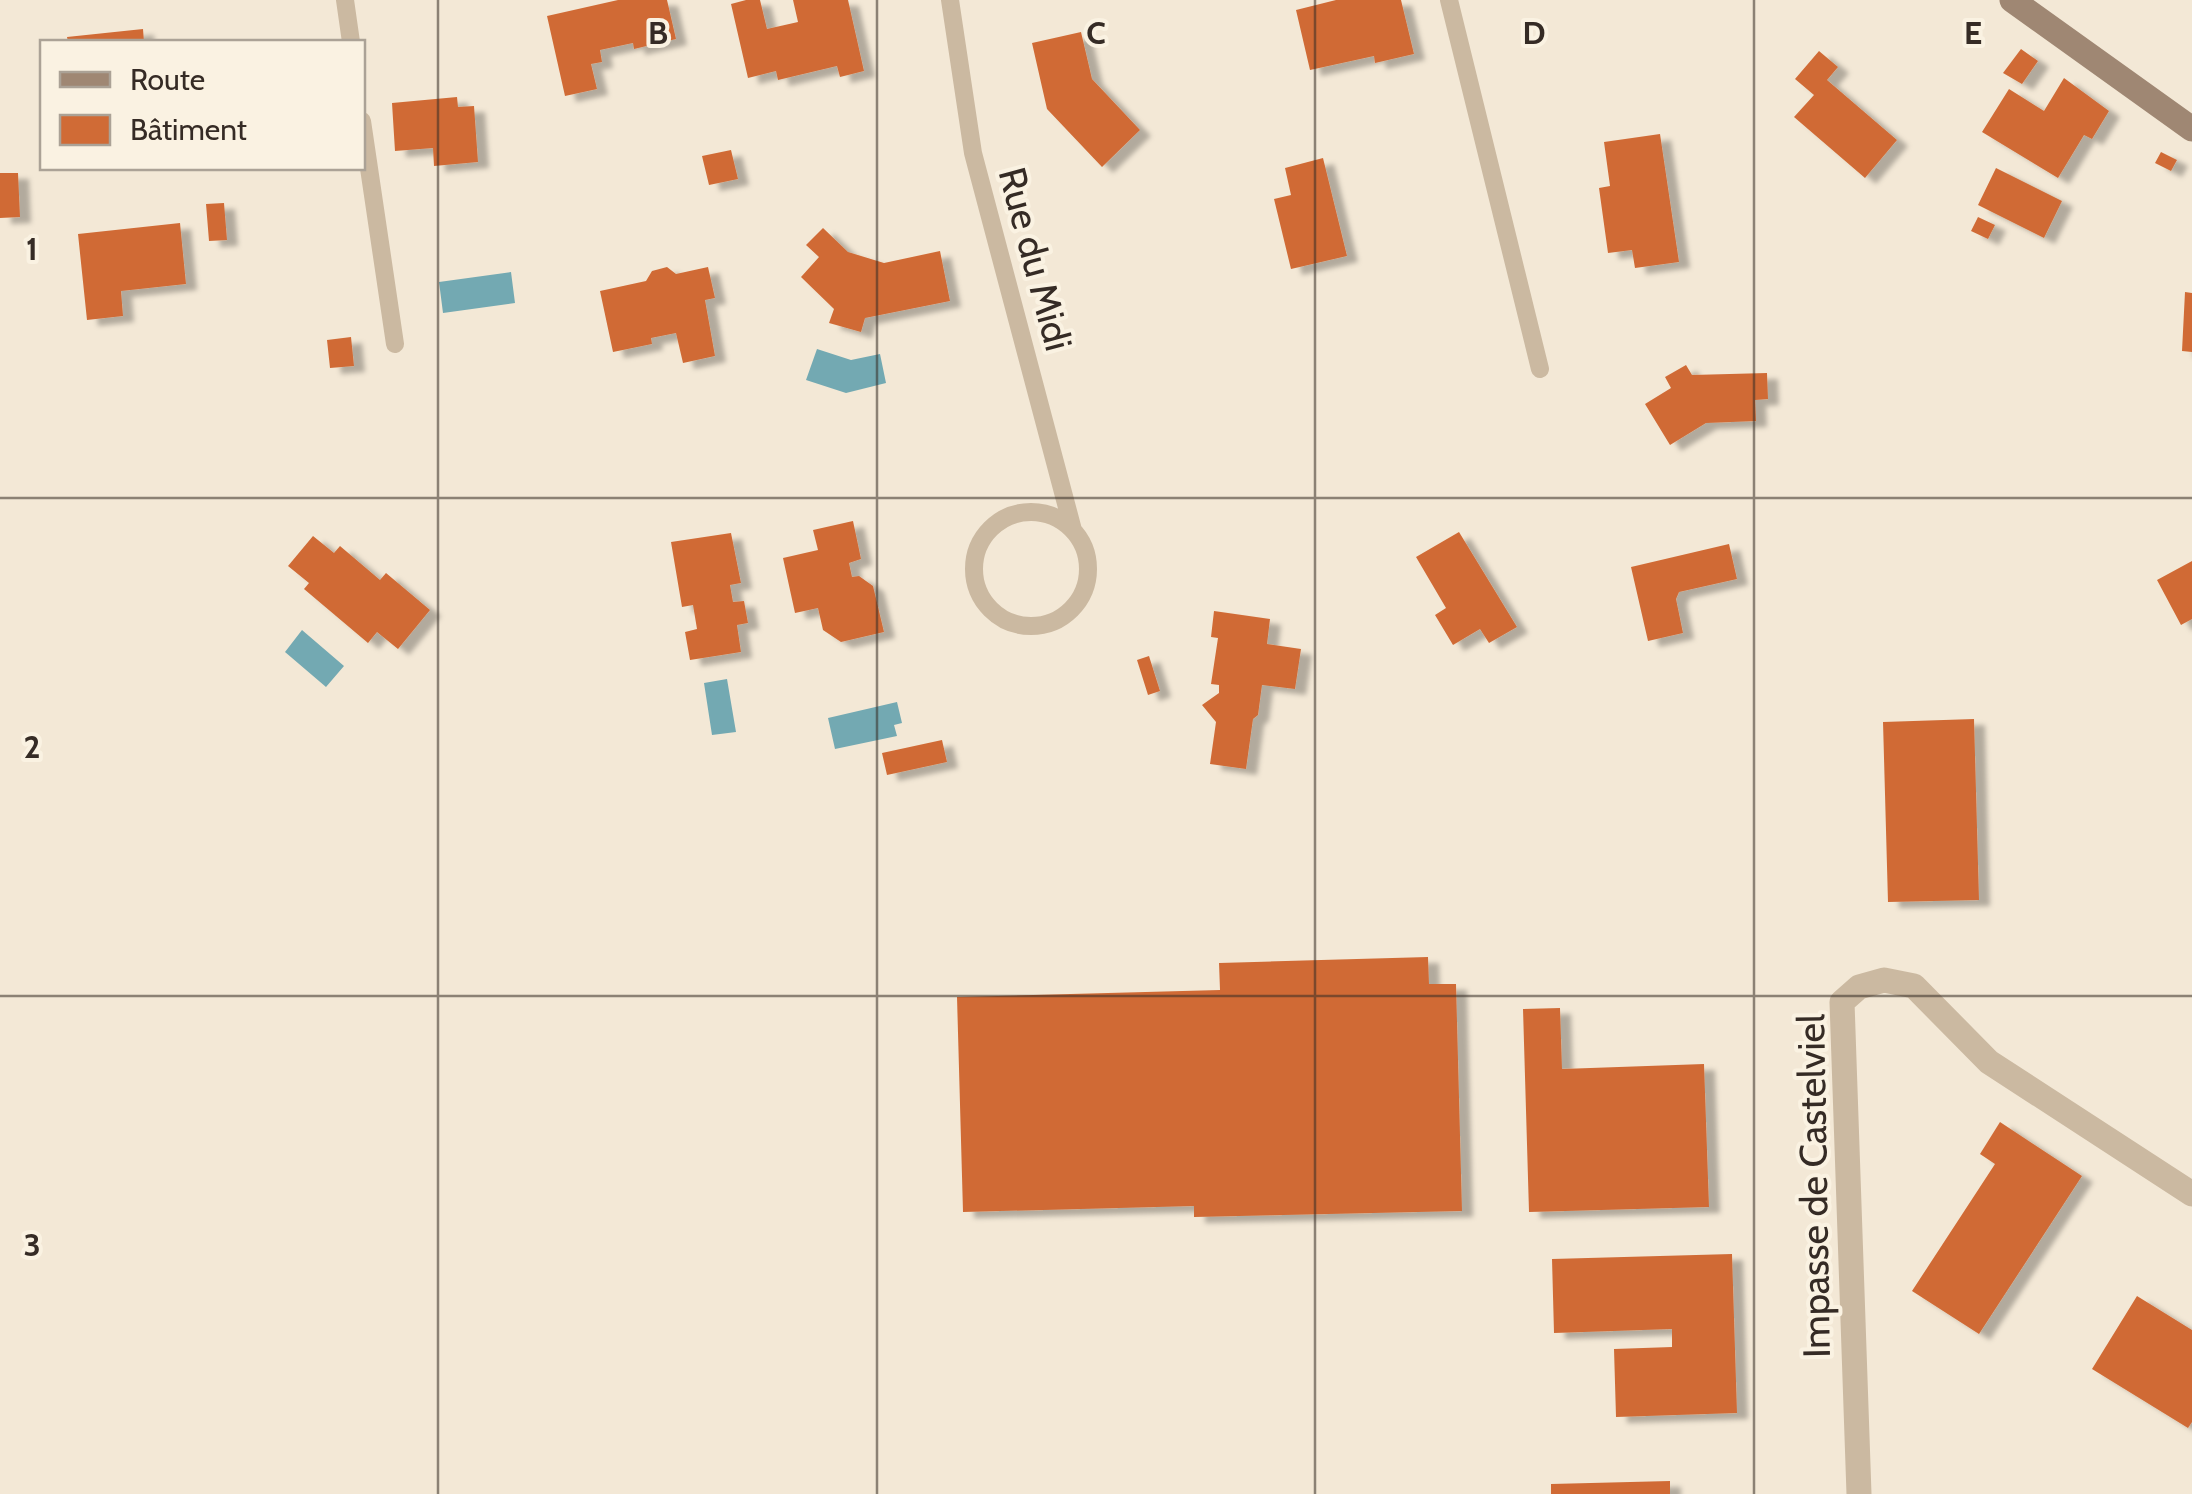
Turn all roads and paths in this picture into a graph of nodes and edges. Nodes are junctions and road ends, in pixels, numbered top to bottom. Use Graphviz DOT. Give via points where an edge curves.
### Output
graph roads {
  1 [pos="345,0"];
  2 [pos="950,0"];
  3 [pos="1450,0"];
  4 [pos="2012,0"];
  5 [pos="351,40"];
  6 [pos="2192,129"];
  7 [pos="365,141"];
  8 [pos="395,344"];
  9 [pos="1540,369"];
  10 [pos="1073,530"];
  11 [pos="2192,1194"];
  12 [pos="1859,1494"];
  1 -- 5 [label="lane"];
  2 -- 10 [label="lane, Rue du Midi" via="974,154"];
  3 -- 9 [label="lane"];
  4 -- 6 [label="street"];
  7 -- 8 [label="lane"];
  10 -- 10 [label="lane" via="1046,514 1025,512 993,526 980,542 973,577 997,617 1035,627 1065,616 1078,602 1088,566"];
  11 -- 12 [label="street, Impasse de Castelviel" via="1988,1062 1914,986 1884,980 1859,987 1842,1002"];
}
